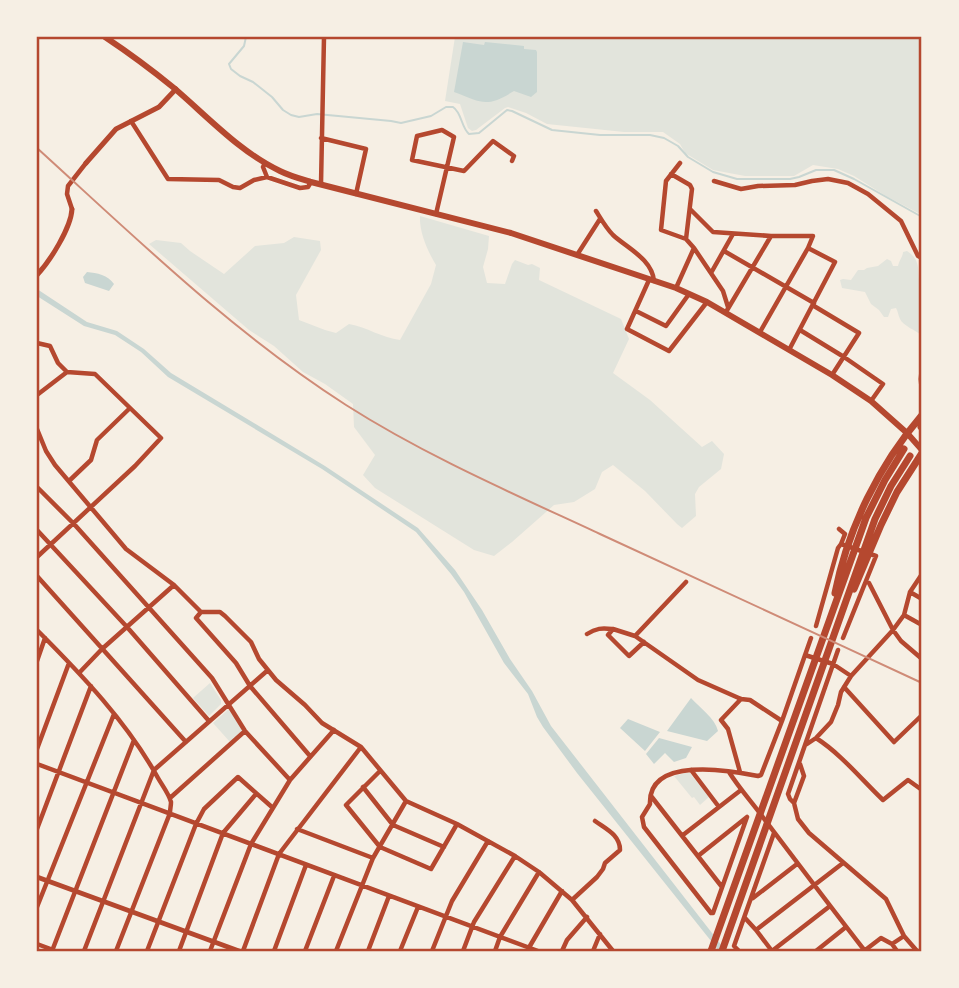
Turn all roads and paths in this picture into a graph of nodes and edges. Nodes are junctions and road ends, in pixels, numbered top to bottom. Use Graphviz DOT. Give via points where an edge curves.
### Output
graph roads {
  1 [pos="105,37"];
  2 [pos="324,37"];
  3 [pos="176,89"];
  4 [pos="131,121"];
  5 [pos="321,138"];
  6 [pos="512,161"];
  7 [pos="86,163"];
  8 [pos="265,163"];
  9 [pos="680,163"];
  10 [pos="447,168"];
  11 [pos="671,174"];
  12 [pos="267,177"];
  13 [pos="714,181"];
  14 [pos="311,182"];
  15 [pos="321,184"];
  16 [pos="356,194"];
  17 [pos="72,209"];
  18 [pos="690,209"];
  19 [pos="596,211"];
  20 [pos="435,215"];
  21 [pos="600,219"];
  22 [pos="733,234"];
  23 [pos="771,236"];
  24 [pos="686,239"];
  25 [pos="694,248"];
  26 [pos="808,248"];
  27 [pos="724,251"];
  28 [pos="577,255"];
  29 [pos="922,258"];
  30 [pos="752,268"];
  31 [pos="711,273"];
  32 [pos="37,275"];
  33 [pos="652,281"];
  34 [pos="786,287"];
  35 [pos="676,288"];
  36 [pos="689,294"];
  37 [pos="707,302"];
  38 [pos="814,304"];
  39 [pos="727,310"];
  40 [pos="636,311"];
  41 [pos="800,330"];
  42 [pos="761,332"];
  43 [pos="37,343"];
  44 [pos="789,350"];
  45 [pos="844,357"];
  46 [pos="922,369"];
  47 [pos="67,372"];
  48 [pos="832,375"];
  49 [pos="922,390"];
  50 [pos="37,394"];
  51 [pos="870,401"];
  52 [pos="130,408"];
  53 [pos="922,415"];
  54 [pos="37,429"];
  55 [pos="907,433"];
  56 [pos="904,449"];
  57 [pos="922,451"];
  58 [pos="910,456"];
  59 [pos="69,481"];
  60 [pos="37,488"];
  61 [pos="92,507"];
  62 [pos="74,524"];
  63 [pos="839,529"];
  64 [pos="37,530"];
  65 [pos="51,544"];
  66 [pos="841,544"];
  67 [pos="37,557"];
  68 [pos="922,574"];
  69 [pos="37,576"];
  70 [pos="686,582"];
  71 [pos="869,583"];
  72 [pos="174,586"];
  73 [pos="910,592"];
  74 [pos="922,599"];
  75 [pos="149,608"];
  76 [pos="201,612"];
  77 [pos="904,615"];
  78 [pos="829,621"];
  79 [pos="922,625"];
  80 [pos="816,626"];
  81 [pos="127,627"];
  82 [pos="613,629"];
  83 [pos="37,630"];
  84 [pos="835,630"];
  85 [pos="893,630"];
  86 [pos="587,634"];
  87 [pos="635,636"];
  88 [pos="45,638"];
  89 [pos="811,638"];
  90 [pos="843,638"];
  91 [pos="643,642"];
  92 [pos="102,649"];
  93 [pos="838,650"];
  94 [pos="806,655"];
  95 [pos="922,659"];
  96 [pos="37,661"];
  97 [pos="69,663"];
  98 [pos="831,664"];
  99 [pos="268,670"];
  100 [pos="79,673"];
  101 [pos="851,676"];
  102 [pos="250,686"];
  103 [pos="91,687"];
  104 [pos="844,687"];
  105 [pos="741,699"];
  106 [pos="229,704"];
  107 [pos="114,713"];
  108 [pos="922,719"];
  109 [pos="209,721"];
  110 [pos="782,721"];
  111 [pos="334,730"];
  112 [pos="245,731"];
  113 [pos="816,738"];
  114 [pos="134,740"];
  115 [pos="186,742"];
  116 [pos="807,744"];
  117 [pos="362,747"];
  118 [pos="37,749"];
  119 [pos="310,756"];
  120 [pos="37,764"];
  121 [pos="154,770"];
  122 [pos="691,770"];
  123 [pos="380,771"];
  124 [pos="729,771"];
  125 [pos="60,772"];
  126 [pos="740,772"];
  127 [pos="290,780"];
  128 [pos="86,782"];
  129 [pos="363,787"];
  130 [pos="741,790"];
  131 [pos="922,790"];
  132 [pos="114,792"];
  133 [pos="257,794"];
  134 [pos="651,795"];
  135 [pos="170,799"];
  136 [pos="406,801"];
  137 [pos="142,803"];
  138 [pos="719,807"];
  139 [pos="273,808"];
  140 [pos="170,813"];
  141 [pos="760,813"];
  142 [pos="595,821"];
  143 [pos="196,824"];
  144 [pos="457,824"];
  145 [pos="768,824"];
  146 [pos="393,825"];
  147 [pos="37,829"];
  148 [pos="297,829"];
  149 [pos="223,833"];
  150 [pos="774,833"];
  151 [pos="682,835"];
  152 [pos="488,841"];
  153 [pos="251,844"];
  154 [pos="380,847"];
  155 [pos="444,848"];
  156 [pos="279,854"];
  157 [pos="515,856"];
  158 [pos="698,856"];
  159 [pos="373,858"];
  160 [pos="843,863"];
  161 [pos="797,864"];
  162 [pos="306,865"];
  163 [pos="539,872"];
  164 [pos="334,876"];
  165 [pos="37,877"];
  166 [pos="47,881"];
  167 [pos="361,886"];
  168 [pos="814,886"];
  169 [pos="722,887"];
  170 [pos="75,891"];
  171 [pos="562,891"];
  172 [pos="389,896"];
  173 [pos="752,898"];
  174 [pos="572,900"];
  175 [pos="103,902"];
  176 [pos="830,906"];
  177 [pos="37,907"];
  178 [pos="418,907"];
  179 [pos="131,912"];
  180 [pos="446,917"];
  181 [pos="587,917"];
  182 [pos="745,917"];
  183 [pos="158,922"];
  184 [pos="472,927"];
  185 [pos="846,927"];
  186 [pos="756,930"];
  187 [pos="187,932"];
  188 [pos="600,934"];
  189 [pos="904,936"];
  190 [pos="500,937"];
  191 [pos="214,942"];
  192 [pos="37,944"];
  193 [pos="892,944"];
  194 [pos="528,950"];
  195 [pos="53,951"];
  196 [pos="84,951"];
  197 [pos="116,951"];
  198 [pos="147,951"];
  199 [pos="179,951"];
  200 [pos="210,951"];
  201 [pos="241,951"];
  202 [pos="274,951"];
  203 [pos="305,951"];
  204 [pos="336,951"];
  205 [pos="368,951"];
  206 [pos="400,951"];
  207 [pos="432,951"];
  208 [pos="463,951"];
  209 [pos="495,951"];
  210 [pos="538,951"];
  211 [pos="562,951"];
  212 [pos="593,951"];
  213 [pos="613,951"];
  214 [pos="711,951"];
  215 [pos="722,951"];
  216 [pos="739,951"];
  217 [pos="772,951"];
  218 [pos="816,951"];
  219 [pos="865,951"];
  220 [pos="897,951"];
  221 [pos="917,951"];
  1 -- 3 [label="main road"];
  2 -- 5 [label="street"];
  3 -- 4 [label="street" via="159,107"];
  3 -- 8 [label="main road"];
  4 -- 7 [label="street" via="110,134"];
  4 -- 12 [label="street" via="168,178 219,180 240,188"];
  5 -- 15 [label="street"];
  5 -- 16 [label="street" via="366,149"];
  6 -- 10 [label="street" via="514,156 493,141 464,171"];
  7 -- 17 [label="street" via="68,186"];
  8 -- 12 [label="street"];
  8 -- 14 [label="main road"];
  9 -- 11 [label="street"];
  10 -- 10 [label="street" via="454,137 442,130 417,136 412,160"];
  10 -- 20 [label="street"];
  11 -- 18 [label="street" via="690,185"];
  11 -- 24 [label="street" via="666,181 661,230"];
  12 -- 14 [label="street" via="300,188"];
  13 -- 29 [label="street" via="741,189 828,179 848,183 901,221"];
  14 -- 15 [label="main road"];
  15 -- 16 [label="main road"];
  16 -- 20 [label="main road"];
  17 -- 32 [label="street" via="56,249"];
  18 -- 22 [label="street" via="713,232"];
  18 -- 24 [label="street"];
  19 -- 21 [label="street"];
  20 -- 28 [label="main road"];
  21 -- 28 [label="street"];
  21 -- 33 [label="street" via="646,263 654,275"];
  22 -- 23 [label="street"];
  22 -- 27 [label="street"];
  23 -- 26 [label="street" via="813,236"];
  23 -- 30 [label="street"];
  24 -- 25 [label="street"];
  25 -- 31 [label="street"];
  25 -- 35 [label="street"];
  26 -- 34 [label="street"];
  26 -- 38 [label="street" via="835,262"];
  27 -- 30 [label="street"];
  27 -- 31 [label="street"];
  28 -- 33 [label="main road"];
  30 -- 34 [label="street"];
  30 -- 39 [label="street"];
  31 -- 39 [label="street" via="723,291"];
  33 -- 35 [label="main road"];
  33 -- 40 [label="street"];
  34 -- 38 [label="street"];
  34 -- 42 [label="street"];
  35 -- 36 [label="main road"];
  36 -- 37 [label="main road"];
  36 -- 40 [label="street" via="666,326"];
  37 -- 39 [label="main road"];
  37 -- 40 [label="street" via="669,351 627,330"];
  38 -- 41 [label="street"];
  38 -- 45 [label="street" via="859,333"];
  39 -- 42 [label="main road"];
  41 -- 44 [label="street"];
  41 -- 45 [label="street"];
  42 -- 44 [label="main road"];
  43 -- 47 [label="street" via="50,346"];
  44 -- 48 [label="main road"];
  45 -- 48 [label="street"];
  45 -- 51 [label="street" via="883,384"];
  46 -- 49 [label="street"];
  47 -- 50 [label="street"];
  47 -- 52 [label="street" via="95,373"];
  48 -- 51 [label="main road"];
  51 -- 55 [label="main road"];
  52 -- 59 [label="street" via="97,440 91,460"];
  52 -- 61 [label="street" via="161,438"];
  53 -- 55 [label="highway"];
  54 -- 59 [label="street" via="46,451"];
  55 -- 57 [label="main road"];
  55 -- 78 [label="highway" via="859,516"];
  56 -- 78 [label="highway" via="866,518"];
  57 -- 84 [label="highway" via="897,492"];
  58 -- 84 [label="highway" via="875,519"];
  59 -- 61 [label="street"];
  60 -- 62 [label="street"];
  61 -- 62 [label="street"];
  61 -- 72 [label="street" via="126,548"];
  62 -- 65 [label="street"];
  62 -- 75 [label="street"];
  63 -- 66 [label="street" via="845,534"];
  64 -- 65 [label="street"];
  65 -- 67 [label="street"];
  65 -- 81 [label="street"];
  66 -- 80 [label="street"];
  66 -- 90 [label="street" via="876,556"];
  68 -- 73 [label="street"];
  69 -- 92 [label="street"];
  70 -- 87 [label="street"];
  71 -- 85 [label="street"];
  72 -- 75 [label="street"];
  72 -- 76 [label="street"];
  73 -- 74 [label="street"];
  73 -- 77 [label="street"];
  75 -- 81 [label="street"];
  75 -- 106 [label="street" via="212,678"];
  76 -- 99 [label="street" via="225,616 251,642"];
  76 -- 102 [label="street" via="196,618"];
  77 -- 79 [label="street"];
  77 -- 85 [label="street"];
  78 -- 141 [label="highway"];
  81 -- 92 [label="street"];
  81 -- 109 [label="street"];
  82 -- 86 [label="street"];
  82 -- 87 [label="street"];
  82 -- 91 [label="street" via="608,635 629,656"];
  83 -- 88 [label="street"];
  84 -- 145 [label="highway"];
  85 -- 95 [label="street"];
  85 -- 101 [label="street"];
  87 -- 91 [label="street"];
  88 -- 96 [label="street"];
  88 -- 97 [label="street"];
  89 -- 94 [label="street"];
  91 -- 105 [label="street" via="698,680"];
  92 -- 100 [label="street"];
  92 -- 115 [label="street"];
  93 -- 98 [label="street"];
  94 -- 98 [label="street"];
  94 -- 110 [label="street"];
  97 -- 100 [label="street"];
  97 -- 118 [label="street"];
  98 -- 101 [label="street"];
  98 -- 116 [label="street"];
  99 -- 102 [label="street"];
  99 -- 111 [label="street"];
  100 -- 103 [label="street"];
  101 -- 104 [label="street"];
  102 -- 106 [label="street"];
  102 -- 119 [label="street"];
  103 -- 107 [label="street"];
  103 -- 125 [label="street"];
  104 -- 108 [label="street" via="894,742"];
  104 -- 113 [label="street" via="835,715"];
  105 -- 110 [label="street"];
  105 -- 126 [label="street" via="721,719"];
  106 -- 109 [label="street"];
  106 -- 112 [label="street"];
  107 -- 114 [label="street"];
  107 -- 128 [label="street"];
  109 -- 115 [label="street"];
  110 -- 126 [label="street" via="761,775"];
  111 -- 117 [label="street"];
  111 -- 119 [label="street"];
  112 -- 127 [label="street"];
  112 -- 135 [label="street"];
  113 -- 116 [label="street"];
  113 -- 131 [label="street" via="833,748 883,800 908,779"];
  114 -- 121 [label="street"];
  114 -- 132 [label="street"];
  115 -- 121 [label="street"];
  116 -- 160 [label="street" via="788,794 809,833"];
  117 -- 123 [label="street"];
  117 -- 148 [label="street"];
  119 -- 127 [label="street"];
  120 -- 125 [label="street"];
  121 -- 135 [label="street"];
  121 -- 137 [label="street"];
  122 -- 124 [label="street"];
  122 -- 134 [label="street" via="675,771 658,780"];
  122 -- 138 [label="street"];
  123 -- 129 [label="street"];
  123 -- 136 [label="street"];
  124 -- 126 [label="street"];
  124 -- 130 [label="street"];
  125 -- 128 [label="street"];
  125 -- 147 [label="street"];
  127 -- 139 [label="street"];
  128 -- 132 [label="street"];
  128 -- 166 [label="street"];
  129 -- 146 [label="street"];
  129 -- 154 [label="street" via="346,805"];
  130 -- 138 [label="street"];
  130 -- 141 [label="street"];
  132 -- 137 [label="street"];
  132 -- 170 [label="street"];
  133 -- 139 [label="street"];
  133 -- 143 [label="street" via="238,777 204,809"];
  133 -- 149 [label="street"];
  134 -- 151 [label="street"];
  134 -- 169 [label="street" via="642,817 644,827 711,913"];
  135 -- 140 [label="street"];
  136 -- 144 [label="street"];
  136 -- 146 [label="street"];
  137 -- 140 [label="street"];
  137 -- 175 [label="street"];
  138 -- 151 [label="street"];
  139 -- 153 [label="street"];
  140 -- 143 [label="street"];
  140 -- 179 [label="street"];
  141 -- 145 [label="street"];
  141 -- 214 [label="highway"];
  142 -- 174 [label="street" via="614,835 620,850"];
  143 -- 149 [label="street"];
  143 -- 183 [label="street"];
  144 -- 152 [label="street"];
  144 -- 155 [label="street"];
  145 -- 150 [label="street"];
  145 -- 215 [label="highway"];
  146 -- 154 [label="street"];
  146 -- 155 [label="street"];
  148 -- 156 [label="street"];
  148 -- 159 [label="street"];
  149 -- 153 [label="street"];
  149 -- 187 [label="street"];
  150 -- 161 [label="street"];
  150 -- 173 [label="street"];
  151 -- 158 [label="street"];
  152 -- 157 [label="street"];
  152 -- 180 [label="street"];
  153 -- 156 [label="street"];
  153 -- 191 [label="street"];
  154 -- 155 [label="street" via="430,869"];
  154 -- 159 [label="street"];
  156 -- 162 [label="street"];
  156 -- 201 [label="street"];
  157 -- 163 [label="street"];
  157 -- 184 [label="street"];
  158 -- 169 [label="street"];
  158 -- 169 [label="street" via="747,817"];
  159 -- 167 [label="street"];
  160 -- 168 [label="street"];
  160 -- 189 [label="street" via="886,899"];
  161 -- 168 [label="street"];
  161 -- 173 [label="street"];
  162 -- 164 [label="street"];
  162 -- 202 [label="street"];
  163 -- 171 [label="street"];
  163 -- 190 [label="street"];
  164 -- 167 [label="street"];
  164 -- 203 [label="street"];
  165 -- 166 [label="street"];
  166 -- 170 [label="street"];
  166 -- 177 [label="street"];
  167 -- 172 [label="street"];
  167 -- 204 [label="street"];
  168 -- 176 [label="street"];
  168 -- 186 [label="street"];
  170 -- 175 [label="street"];
  170 -- 195 [label="street"];
  171 -- 174 [label="street"];
  171 -- 194 [label="street"];
  172 -- 178 [label="street"];
  172 -- 205 [label="street"];
  173 -- 182 [label="street"];
  174 -- 181 [label="street"];
  175 -- 179 [label="street"];
  175 -- 196 [label="street"];
  176 -- 185 [label="street"];
  176 -- 217 [label="street"];
  178 -- 180 [label="street"];
  178 -- 206 [label="street"];
  179 -- 183 [label="street"];
  179 -- 197 [label="street"];
  180 -- 184 [label="street"];
  180 -- 207 [label="street"];
  181 -- 188 [label="street"];
  181 -- 211 [label="street"];
  182 -- 186 [label="street"];
  182 -- 216 [label="street" via="734,946"];
  183 -- 187 [label="street"];
  183 -- 198 [label="street"];
  184 -- 190 [label="street"];
  184 -- 208 [label="street"];
  185 -- 218 [label="street"];
  185 -- 219 [label="street"];
  186 -- 217 [label="street"];
  187 -- 191 [label="street"];
  187 -- 199 [label="street"];
  188 -- 212 [label="street"];
  188 -- 213 [label="street"];
  189 -- 193 [label="street"];
  189 -- 221 [label="street"];
  190 -- 194 [label="street"];
  190 -- 209 [label="street"];
  191 -- 200 [label="street"];
  191 -- 201 [label="street"];
  192 -- 195 [label="street"];
  193 -- 219 [label="street" via="881,938"];
  193 -- 220 [label="street"];
  194 -- 210 [label="street"];
}
